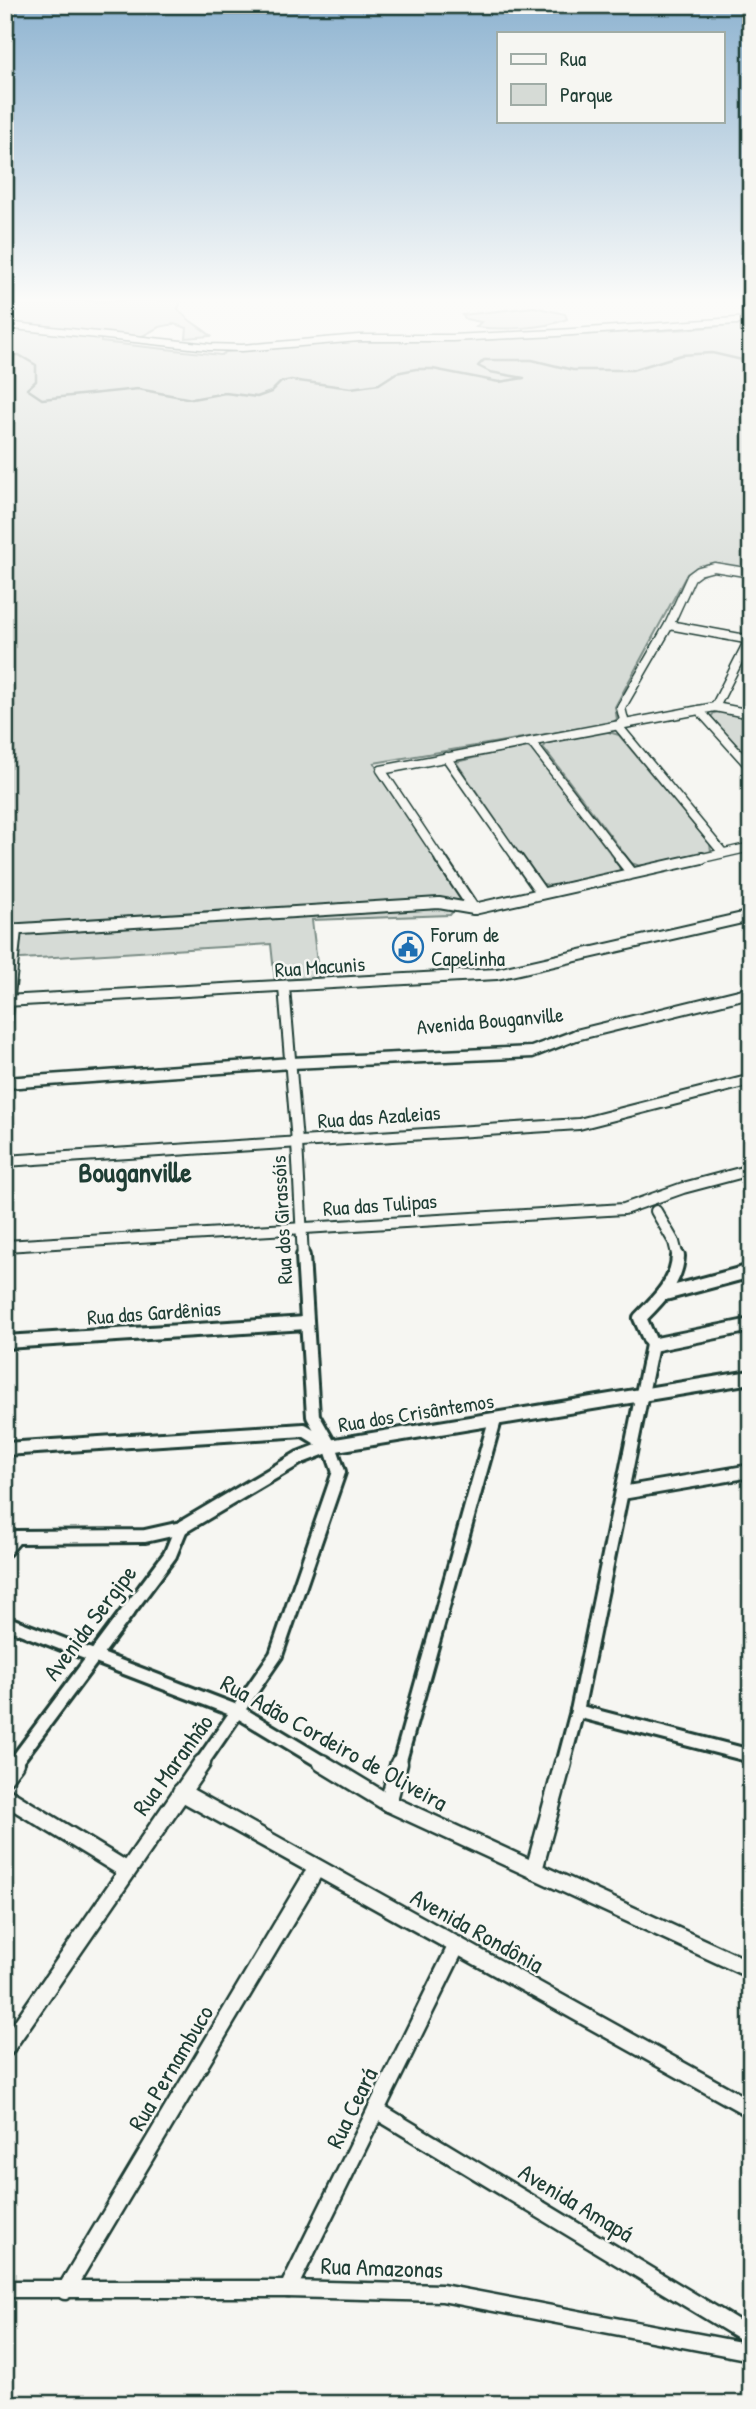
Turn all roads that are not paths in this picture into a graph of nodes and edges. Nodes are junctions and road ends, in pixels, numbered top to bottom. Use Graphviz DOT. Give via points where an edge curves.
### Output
graph roads {
  1 [pos="751,573"];
  2 [pos="668,625"];
  3 [pos="750,639"];
  4 [pos="715,707"];
  5 [pos="699,710"];
  6 [pos="751,714"];
  7 [pos="618,726"];
  8 [pos="531,742"];
  9 [pos="446,757"];
  10 [pos="751,768"];
  11 [pos="751,847"];
  12 [pos="723,853"];
  13 [pos="631,872"];
  14 [pos="541,892"];
  15 [pos="474,909"];
  16 [pos="751,916"];
  17 [pos="11,930"];
  18 [pos="284,987"];
  19 [pos="751,992"];
  20 [pos="8,1001"];
  21 [pos="5,1034"];
  22 [pos="576,1035"];
  23 [pos="290,1059"];
  24 [pos="5,1075"];
  25 [pos="751,1080"];
  26 [pos="5,1083"];
  27 [pos="297,1142"];
  28 [pos="5,1161"];
  29 [pos="751,1170"];
  30 [pos="656,1211"];
  31 [pos="301,1229"];
  32 [pos="5,1246"];
  33 [pos="751,1271"];
  34 [pos="665,1294"];
  35 [pos="306,1323"];
  36 [pos="751,1325"];
  37 [pos="5,1342"];
  38 [pos="652,1345"];
  39 [pos="751,1377"];
  40 [pos="642,1395"];
  41 [pos="495,1420"];
  42 [pos="330,1446"];
  43 [pos="5,1449"];
  44 [pos="751,1471"];
  45 [pos="622,1493"];
  46 [pos="181,1528"];
  47 [pos="5,1550"];
  48 [pos="5,1622"];
  49 [pos="94,1656"];
  50 [pos="577,1711"];
  51 [pos="239,1712"];
  52 [pos="751,1756"];
  53 [pos="5,1776"];
  54 [pos="181,1792"];
  55 [pos="5,1796"];
  56 [pos="388,1803"];
  57 [pos="316,1868"];
  58 [pos="126,1870"];
  59 [pos="534,1870"];
  60 [pos="457,1945"];
  61 [pos="751,1970"];
  62 [pos="5,2049"];
  63 [pos="751,2109"];
  64 [pos="376,2110"];
  65 [pos="5,2289"];
  66 [pos="288,2289"];
  67 [pos="65,2291"];
  68 [pos="751,2337"];
  69 [pos="751,2352"];
  1 -- 2 [label="street" via="714,567 699,571 691,577"];
  2 -- 3 [label="street"];
  2 -- 7 [label="street" via="621,708 624,720"];
  3 -- 4 [label="street"];
  4 -- 5 [label="street"];
  4 -- 6 [label="street"];
  5 -- 7 [label="street"];
  5 -- 10 [label="street"];
  7 -- 8 [label="street"];
  7 -- 12 [label="street"];
  8 -- 9 [label="street"];
  8 -- 13 [label="street"];
  9 -- 14 [label="street"];
  9 -- 15 [label="street" via="381,769"];
  11 -- 12 [label="street"];
  12 -- 13 [label="street"];
  13 -- 14 [label="street"];
  14 -- 15 [label="street"];
  15 -- 17 [label="street" via="439,903"];
  16 -- 18 [label="street, Rua Macunis" via="497,974"];
  17 -- 20 [label="street"];
  18 -- 20 [label="street, Rua Macunis"];
  18 -- 23 [label="street, Rua dos Girassóis"];
  19 -- 22 [label="street"];
  20 -- 21 [label="street"];
  22 -- 23 [label="street, Avenida Bouganville" via="533,1052"];
  23 -- 24 [label="street, Avenida Bouganville"];
  23 -- 26 [label="street, Avenida Bouganville"];
  23 -- 27 [label="street, Rua dos Girassóis"];
  25 -- 27 [label="street, Rua das Azaleias" via="579,1124"];
  27 -- 28 [label="street, Rua das Azaleias"];
  27 -- 31 [label="street, Rua dos Girassóis"];
  29 -- 31 [label="street, Rua das Tulipas" via="624,1209"];
  30 -- 34 [label="street" via="677,1248 678,1266"];
  31 -- 32 [label="street, Rua das Tulipas"];
  31 -- 35 [label="street, Rua dos Girassóis"];
  33 -- 34 [label="street"];
  34 -- 38 [label="street" via="640,1318"];
  35 -- 37 [label="street, Rua das Gardênias"];
  35 -- 42 [label="street, Rua dos Girassóis" via="313,1416"];
  36 -- 38 [label="street"];
  38 -- 40 [label="street"];
  39 -- 40 [label="street, Rua dos Crisântemos"];
  40 -- 41 [label="street, Rua dos Crisântemos"];
  40 -- 45 [label="street"];
  41 -- 42 [label="street, Rua dos Crisântemos"];
  41 -- 56 [label="street"];
  42 -- 43 [label="street, Rua dos Crisântemos" via="304,1430"];
  42 -- 46 [label="street" via="240,1490"];
  42 -- 51 [label="street, Rua Maranhão" via="339,1472 335,1485 276,1655"];
  44 -- 45 [label="street"];
  45 -- 50 [label="street"];
  46 -- 47 [label="street" via="145,1536 16,1537"];
  46 -- 49 [label="street, Avenida Sergipe" via="170,1555"];
  48 -- 49 [label="street, Rua Adão Cordeiro de Oliveira"];
  49 -- 51 [label="street, Rua Adão Cordeiro de Oliveira"];
  49 -- 53 [label="street, Avenida Sergipe"];
  50 -- 52 [label="street"];
  50 -- 59 [label="street"];
  51 -- 54 [label="street, Rua Maranhão"];
  51 -- 56 [label="street, Rua Adão Cordeiro de Oliveira"];
  54 -- 57 [label="street, Avenida Rondônia"];
  54 -- 58 [label="street, Rua Maranhão"];
  55 -- 58 [label="street"];
  56 -- 59 [label="street, Rua Adão Cordeiro de Oliveira"];
  57 -- 60 [label="street, Avenida Rondônia"];
  57 -- 67 [label="street, Rua Pernambuco"];
  58 -- 62 [label="street, Rua Maranhão"];
  59 -- 61 [label="street, Rua Adão Cordeiro de Oliveira"];
  60 -- 63 [label="street, Avenida Rondônia"];
  60 -- 64 [label="street, Rua Ceará"];
  64 -- 66 [label="street, Rua Ceará"];
  64 -- 68 [label="street, Avenida Amapá"];
  65 -- 67 [label="street, Rua Amazonas"];
  66 -- 67 [label="street, Rua Amazonas"];
  66 -- 69 [label="street, Rua Amazonas" via="442,2293"];
}
